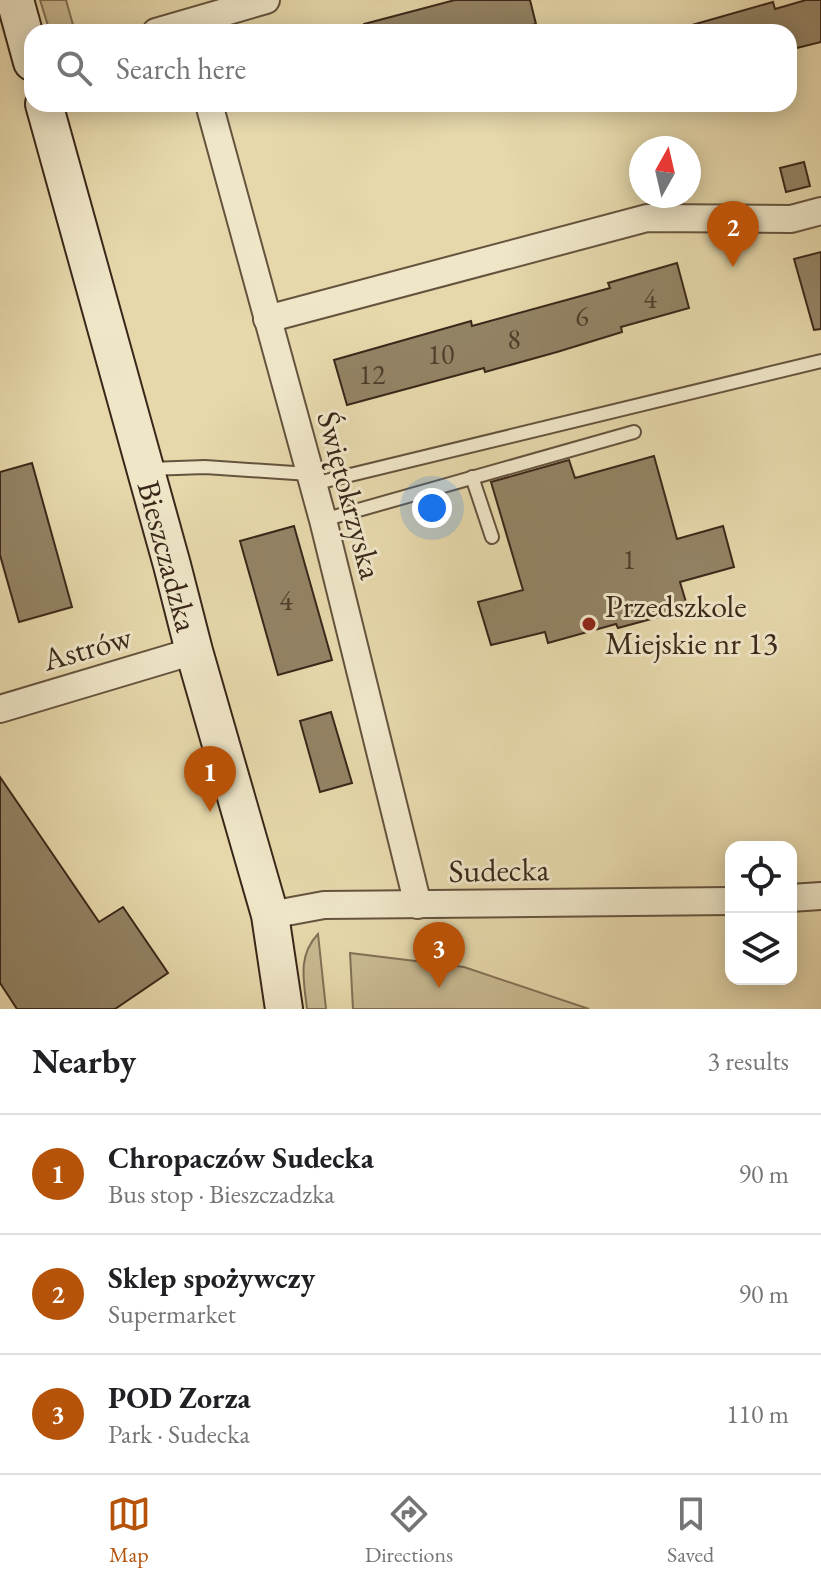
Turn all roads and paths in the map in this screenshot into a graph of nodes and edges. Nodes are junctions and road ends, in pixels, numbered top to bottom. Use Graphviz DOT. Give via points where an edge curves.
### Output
graph roads {
  1 [pos="15,0"];
  2 [pos="266,0"];
  3 [pos="186,18"];
  4 [pos="24,33"];
  5 [pos="46,112"];
  6 [pos="211,112"];
  7 [pos="821,211"];
  8 [pos="267,319"];
  9 [pos="821,361"];
  10 [pos="634,432"];
  11 [pos="145,469"];
  12 [pos="472,477"];
  13 [pos="311,479"];
  14 [pos="323,520"];
  15 [pos="492,537"];
  16 [pos="194,651"];
  17 [pos="1,705"];
  18 [pos="821,896"];
  19 [pos="797,898"];
  20 [pos="725,901"];
  21 [pos="418,905"];
  22 [pos="270,915"];
  23 [pos="284,1009"];
  1 -- 4 [label="street"];
  2 -- 3 [label="street"];
  5 -- 11 [label="street, Bieszczadzka"];
  6 -- 8 [label="street, Świętokrzyska"];
  7 -- 8 [label="street" via="791,219 647,218"];
  8 -- 13 [label="street, Świętokrzyska"];
  9 -- 13 [label="lane"];
  10 -- 12 [label="lane"];
  11 -- 13 [label="lane" via="205,467"];
  11 -- 16 [label="street, Bieszczadzka"];
  12 -- 14 [label="lane"];
  12 -- 15 [label="lane"];
  13 -- 14 [label="street, Świętokrzyska"];
  14 -- 21 [label="street, Świętokrzyska"];
  16 -- 17 [label="street, Astrów"];
  16 -- 22 [label="street, Bieszczadzka"];
  18 -- 19 [label="street"];
  20 -- 21 [label="street, Sudecka"];
  21 -- 22 [label="street, Sudecka" via="324,905"];
  22 -- 23 [label="street, Bieszczadzka"];
}
